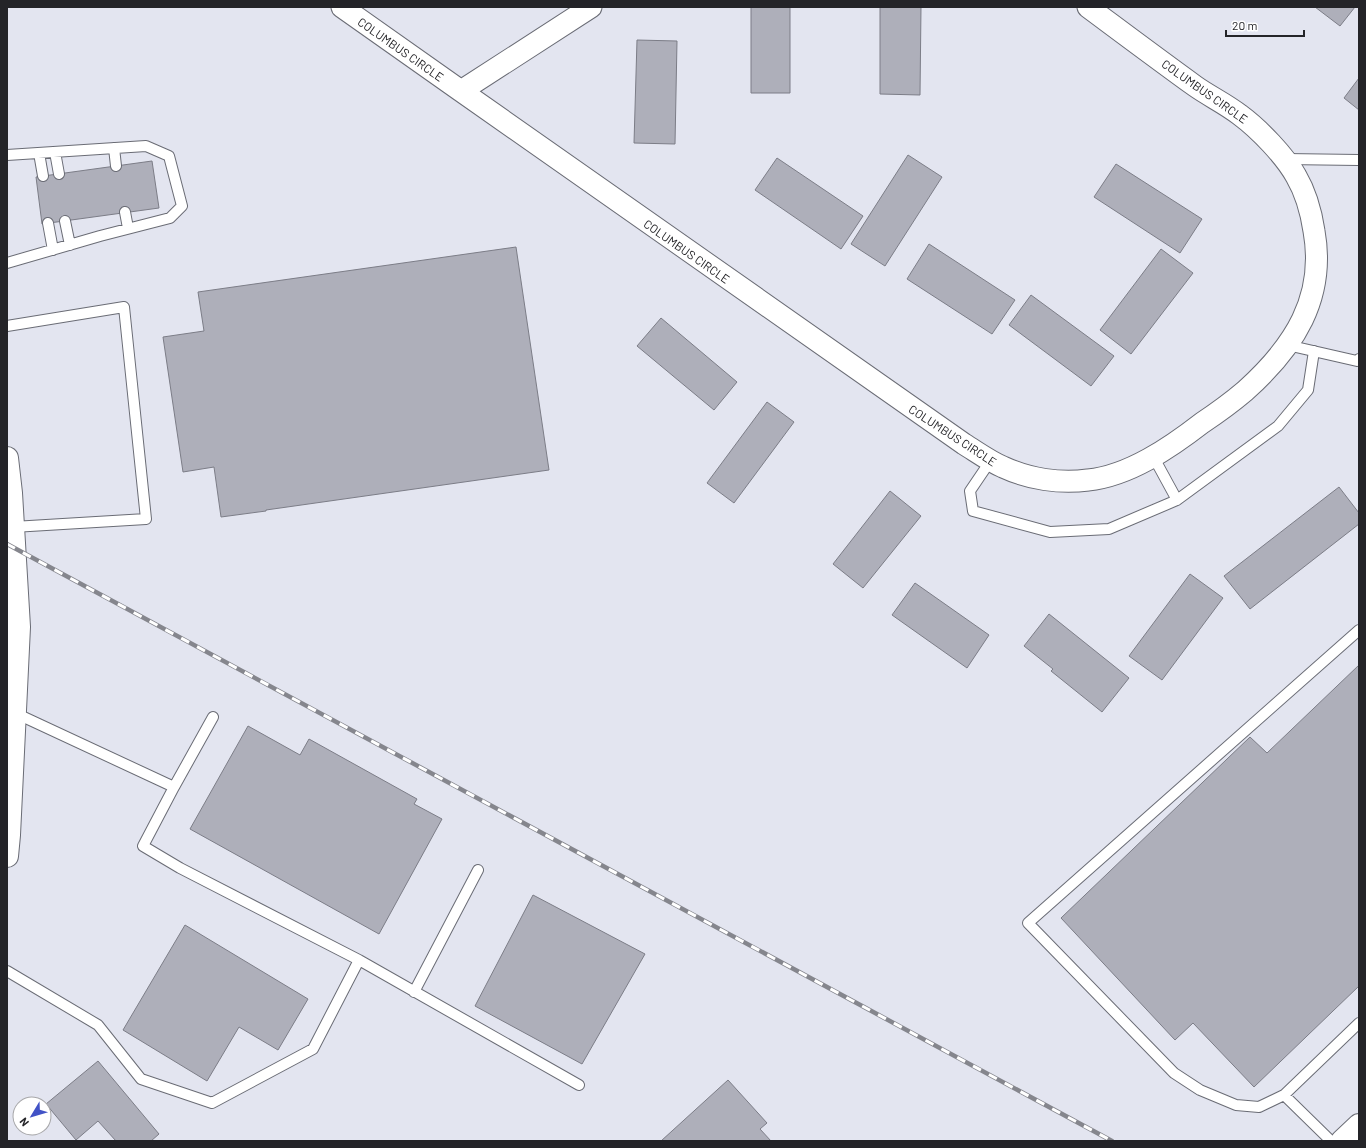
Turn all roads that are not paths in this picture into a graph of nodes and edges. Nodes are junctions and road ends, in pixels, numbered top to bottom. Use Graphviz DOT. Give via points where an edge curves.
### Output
graph roads {
  1 [pos="342,7"];
  2 [pos="591,7"];
  3 [pos="1088,7"];
  4 [pos="460,91"];
  5 [pos="114,148"];
  6 [pos="55,152"];
  7 [pos="39,153"];
  8 [pos="7,155"];
  9 [pos="1284,159"];
  10 [pos="1359,160"];
  11 [pos="116,166"];
  12 [pos="58,174"];
  13 [pos="42,176"];
  14 [pos="124,212"];
  15 [pos="65,221"];
  16 [pos="48,223"];
  17 [pos="128,228"];
  18 [pos="70,245"];
  19 [pos="53,250"];
  20 [pos="7,263"];
  21 [pos="7,326"];
  22 [pos="1287,345"];
  23 [pos="1314,351"];
  24 [pos="1359,359"];
  25 [pos="1153,456"];
  26 [pos="7,458"];
  27 [pos="991,460"];
  28 [pos="1177,500"];
  29 [pos="13,527"];
  30 [pos="12,584"];
  31 [pos="1359,630"];
  32 [pos="15,713"];
  33 [pos="213,717"];
  34 [pos="174,787"];
  35 [pos="7,856"];
  36 [pos="478,870"];
  37 [pos="359,960"];
  38 [pos="7,971"];
  39 [pos="414,992"];
  40 [pos="1359,1023"];
  41 [pos="579,1084"];
  42 [pos="1284,1095"];
  43 [pos="1359,1124"];
  44 [pos="1331,1141"];
  45 [pos="1342,1141"];
  1 -- 4 [label="street, COLUMBUS CIRCLE"];
  2 -- 4 [label="street"];
  3 -- 9 [label="street, COLUMBUS CIRCLE" via="1198,88 1240,114"];
  4 -- 27 [label="street, COLUMBUS CIRCLE" via="964,444"];
  5 -- 6 [label="lane"];
  5 -- 11 [label="lane"];
  5 -- 17 [label="lane" via="146,146 169,156 182,206 170,218"];
  6 -- 7 [label="lane"];
  6 -- 12 [label="lane"];
  7 -- 8 [label="lane"];
  7 -- 13 [label="lane"];
  9 -- 10 [label="lane"];
  9 -- 22 [label="street, COLUMBUS CIRCLE" via="1296,175 1305,195 1314,228 1317,263 1315,286 1308,309"];
  14 -- 17 [label="lane"];
  15 -- 18 [label="lane"];
  16 -- 19 [label="lane"];
  17 -- 18 [label="lane"];
  18 -- 19 [label="lane"];
  19 -- 20 [label="lane"];
  21 -- 29 [label="lane" via="124,307 146,519"];
  22 -- 23 [label="lane"];
  22 -- 25 [label="street, COLUMBUS CIRCLE" via="1245,391 1179,441"];
  23 -- 24 [label="lane" via="1357,361"];
  23 -- 28 [label="lane" via="1308,390 1278,426"];
  25 -- 27 [label="street, COLUMBUS CIRCLE" via="1106,477 1070,481 1036,478"];
  25 -- 28 [label="lane"];
  26 -- 29 [label="main road"];
  27 -- 28 [label="lane" via="970,491 973,511 1050,532 1109,529"];
  29 -- 30 [label="main road"];
  30 -- 32 [label="main road" via="19,627"];
  31 -- 42 [label="lane" via="1028,923 1174,1073 1200,1090 1236,1105 1259,1107"];
  32 -- 34 [label="lane"];
  32 -- 35 [label="main road"];
  33 -- 34 [label="lane"];
  34 -- 37 [label="lane" via="143,846 180,868"];
  36 -- 39 [label="lane"];
  37 -- 38 [label="lane" via="313,1049 212,1103 140,1079 98,1025"];
  37 -- 39 [label="lane"];
  39 -- 41 [label="lane"];
  40 -- 42 [label="lane"];
  42 -- 44 [label="lane"];
  43 -- 45 [label="main road"];
}
